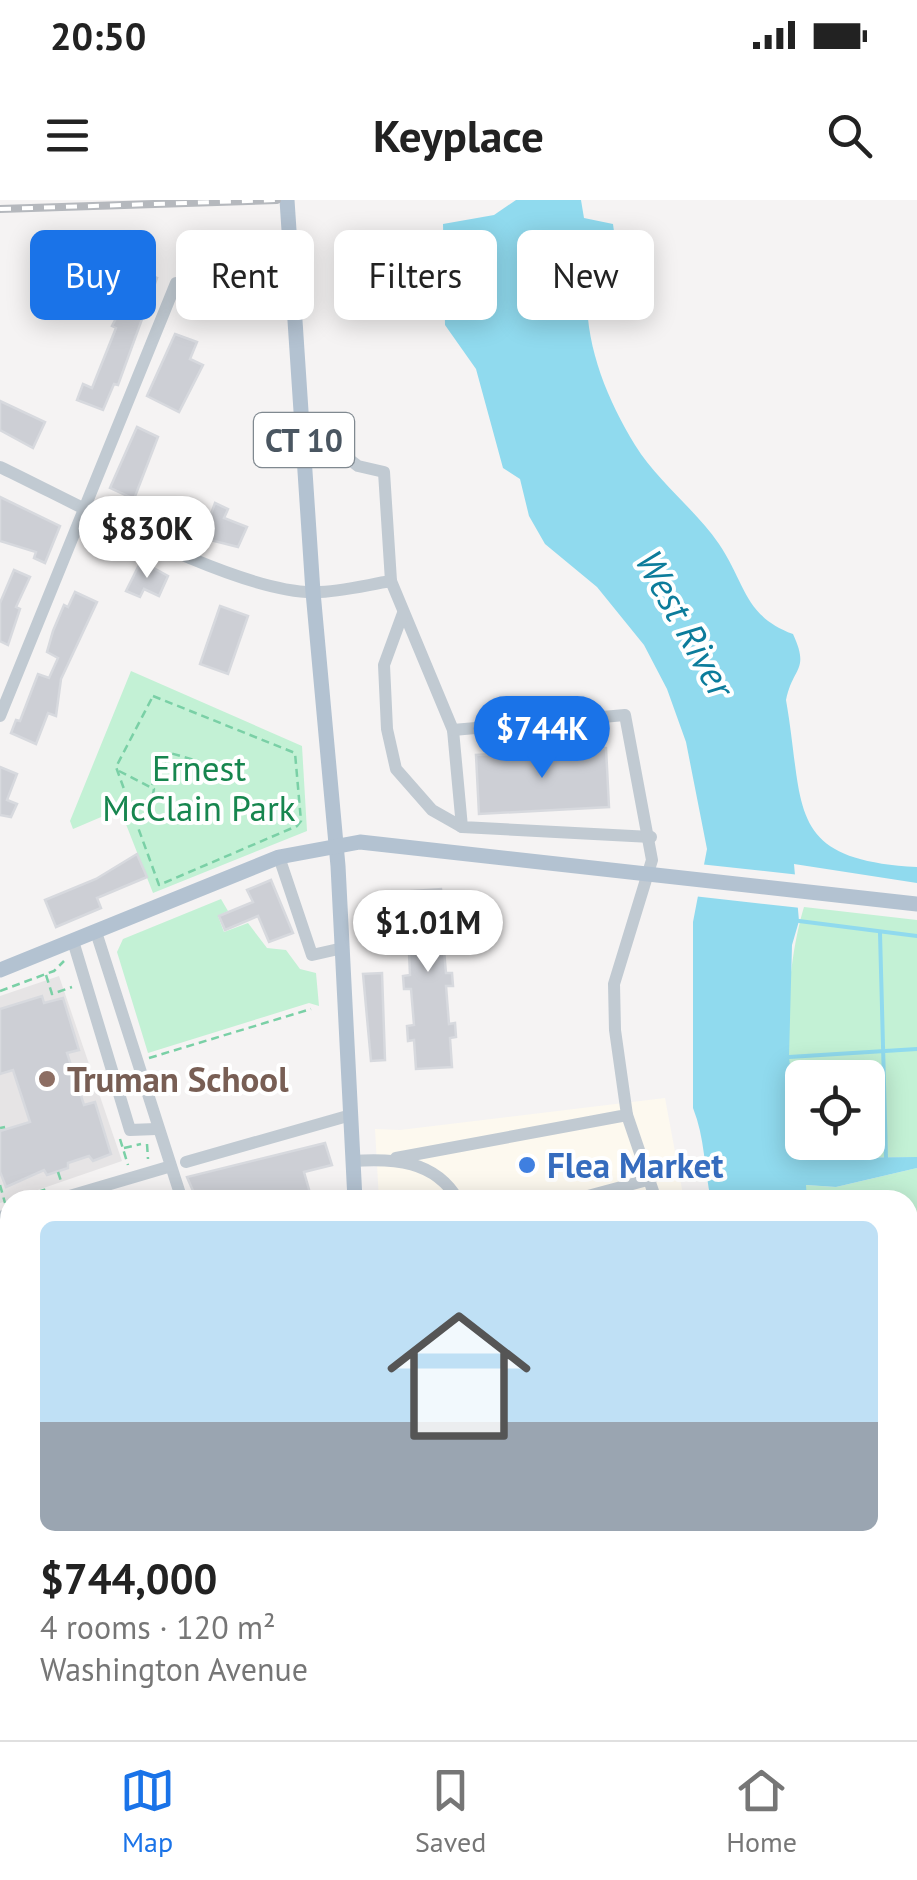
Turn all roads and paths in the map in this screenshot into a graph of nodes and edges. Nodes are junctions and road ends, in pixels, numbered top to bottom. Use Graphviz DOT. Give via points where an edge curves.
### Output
graph roads {
  1 [pos="287,200"];
  2 [pos="176,283"];
  3 [pos="329,444"];
  4 [pos="0,467"];
  5 [pos="85,507"];
  6 [pos="391,580"];
  7 [pos="313,592"];
  8 [pos="403,612"];
  9 [pos="0,716"];
  10 [pos="453,730"];
  11 [pos="198,761"];
  12 [pos="118,771"];
  13 [pos="152,786"];
  14 [pos="131,806"];
  15 [pos="462,827"];
  16 [pos="651,837"];
  17 [pos="336,845"];
  18 [pos="279,857"];
  19 [pos="648,876"];
  20 [pos="917,904"];
  21 [pos="96,932"];
  22 [pos="73,941"];
  23 [pos="343,948"];
  24 [pos="0,970"];
  25 [pos="46,974"];
  26 [pos="0,991"];
  27 [pos="311,1009"];
  28 [pos="136,1062"];
  29 [pos="105,1071"];
  30 [pos="75,1080"];
  31 [pos="104,1088"];
  32 [pos="350,1115"];
  33 [pos="627,1116"];
  34 [pos="156,1129"];
  35 [pos="118,1133"];
  36 [pos="123,1148"];
  37 [pos="396,1158"];
  38 [pos="146,1160"];
  39 [pos="352,1161"];
  40 [pos="186,1162"];
  41 [pos="128,1166"];
  42 [pos="168,1167"];
  43 [pos="58,1172"];
  44 [pos="651,1179"];
  45 [pos="44,1190"];
  46 [pos="90,1190"];
  47 [pos="178,1190"];
  48 [pos="354,1190"];
  49 [pos="447,1190"];
  50 [pos="610,1190"];
  51 [pos="654,1190"];
  1 -- 7 [label="main road, CT 10"];
  2 -- 5 [label="street"];
  3 -- 6 [label="street" via="358,466 384,472"];
  4 -- 5 [label="street"];
  5 -- 7 [label="street" via="214,567"];
  5 -- 9 [label="street"];
  6 -- 7 [label="street"];
  6 -- 8 [label="street"];
  7 -- 17 [label="main road, CT 10"];
  8 -- 10 [label="street"];
  8 -- 15 [label="street" via="384,665 396,769 432,810"];
  10 -- 15 [label="street"];
  10 -- 16 [label="street" via="625,715"];
  11 -- 13 [label="path" via="170,753"];
  12 -- 13 [label="path"];
  12 -- 14 [label="path"];
  12 -- 14 [label="path" via="153,696 265,739 297,760 297,826 160,885"];
  13 -- 14 [label="path" via="152,799"];
  15 -- 16 [label="street"];
  16 -- 19 [label="street"];
  17 -- 18 [label="main road"];
  17 -- 19 [label="main road" via="360,842"];
  17 -- 23 [label="main road, CT 10"];
  18 -- 21 [label="main road"];
  18 -- 23 [label="street" via="312,955"];
  19 -- 20 [label="main road"];
  19 -- 33 [label="street" via="614,984"];
  21 -- 22 [label="main road"];
  21 -- 28 [label="street"];
  22 -- 24 [label="main road"];
  22 -- 29 [label="street"];
  23 -- 32 [label="main road, CT 10"];
  25 -- 25 [label="path" via="52,994 74,986 66,960"];
  25 -- 26 [label="path"];
  27 -- 28 [label="path"];
  28 -- 34 [label="street"];
  29 -- 30 [label="path"];
  29 -- 31 [label="path"];
  29 -- 34 [label="street" via="130,1130"];
  32 -- 39 [label="main road, CT 10"];
  32 -- 40 [label="street"];
  33 -- 37 [label="street"];
  33 -- 44 [label="street"];
  34 -- 42 [label="street"];
  35 -- 36 [label="path"];
  36 -- 38 [label="path" via="147,1142"];
  36 -- 41 [label="path"];
  37 -- 39 [label="street"];
  37 -- 49 [label="street" via="422,1166"];
  39 -- 48 [label="main road, CT 10"];
  42 -- 46 [label="street"];
  42 -- 47 [label="street"];
  43 -- 45 [label="path" via="62,1184"];
  44 -- 50 [label="street"];
  44 -- 51 [label="street"];
}
